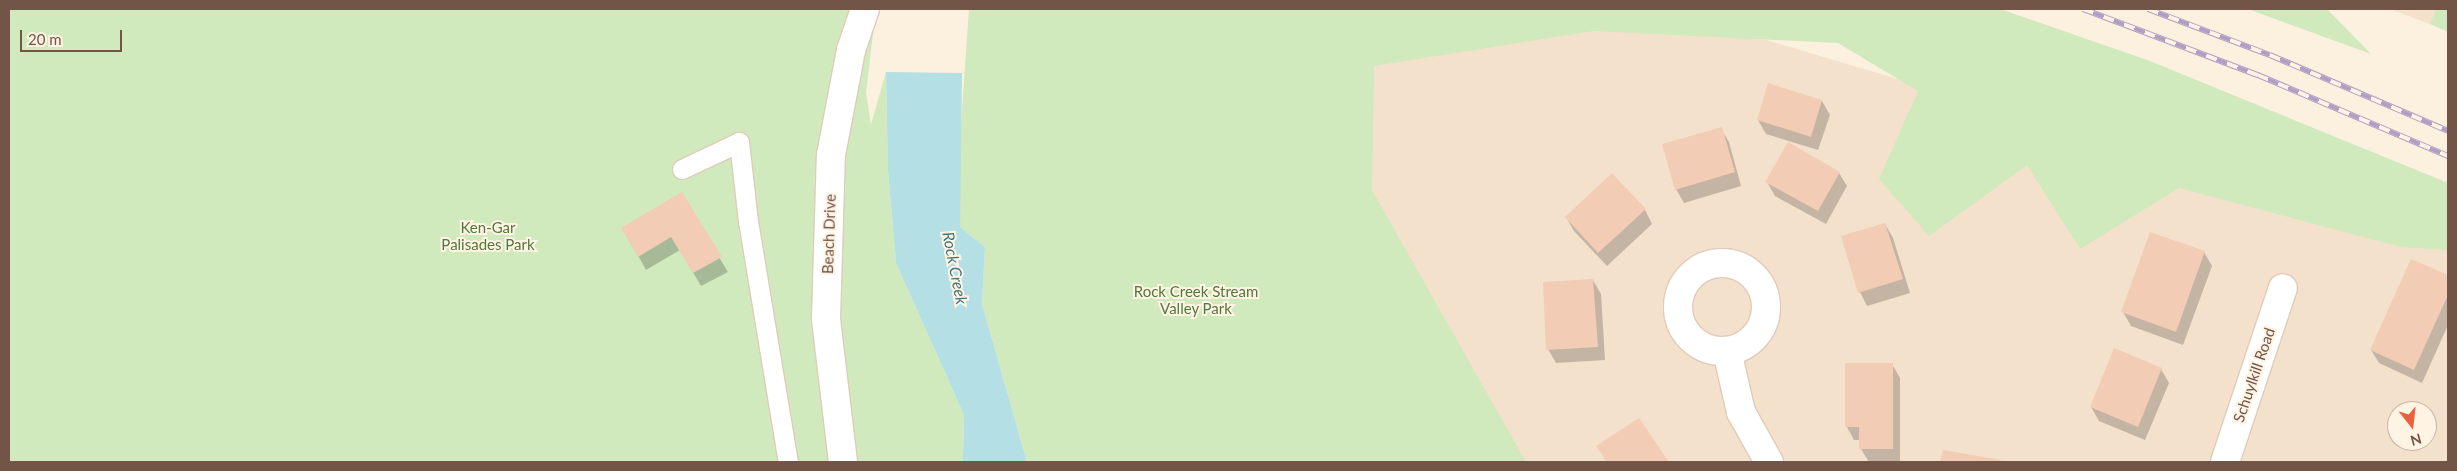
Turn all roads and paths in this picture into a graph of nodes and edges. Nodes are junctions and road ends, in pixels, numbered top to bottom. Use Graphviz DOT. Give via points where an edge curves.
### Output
graph roads {
  1 [pos="865,9"];
  2 [pos="682,169"];
  3 [pos="2283,288"];
  4 [pos="1727,351"];
  5 [pos="788,462"];
  6 [pos="843,462"];
  7 [pos="1769,462"];
  8 [pos="2225,462"];
  1 -- 6 [label="street, Beach Drive" via="850,50 831,155 826,318"];
  2 -- 5 [label="lane" via="739,142 748,221"];
  3 -- 8 [label="street, Schuylkill Road"];
  4 -- 7 [label="street" via="1741,412"];
}
